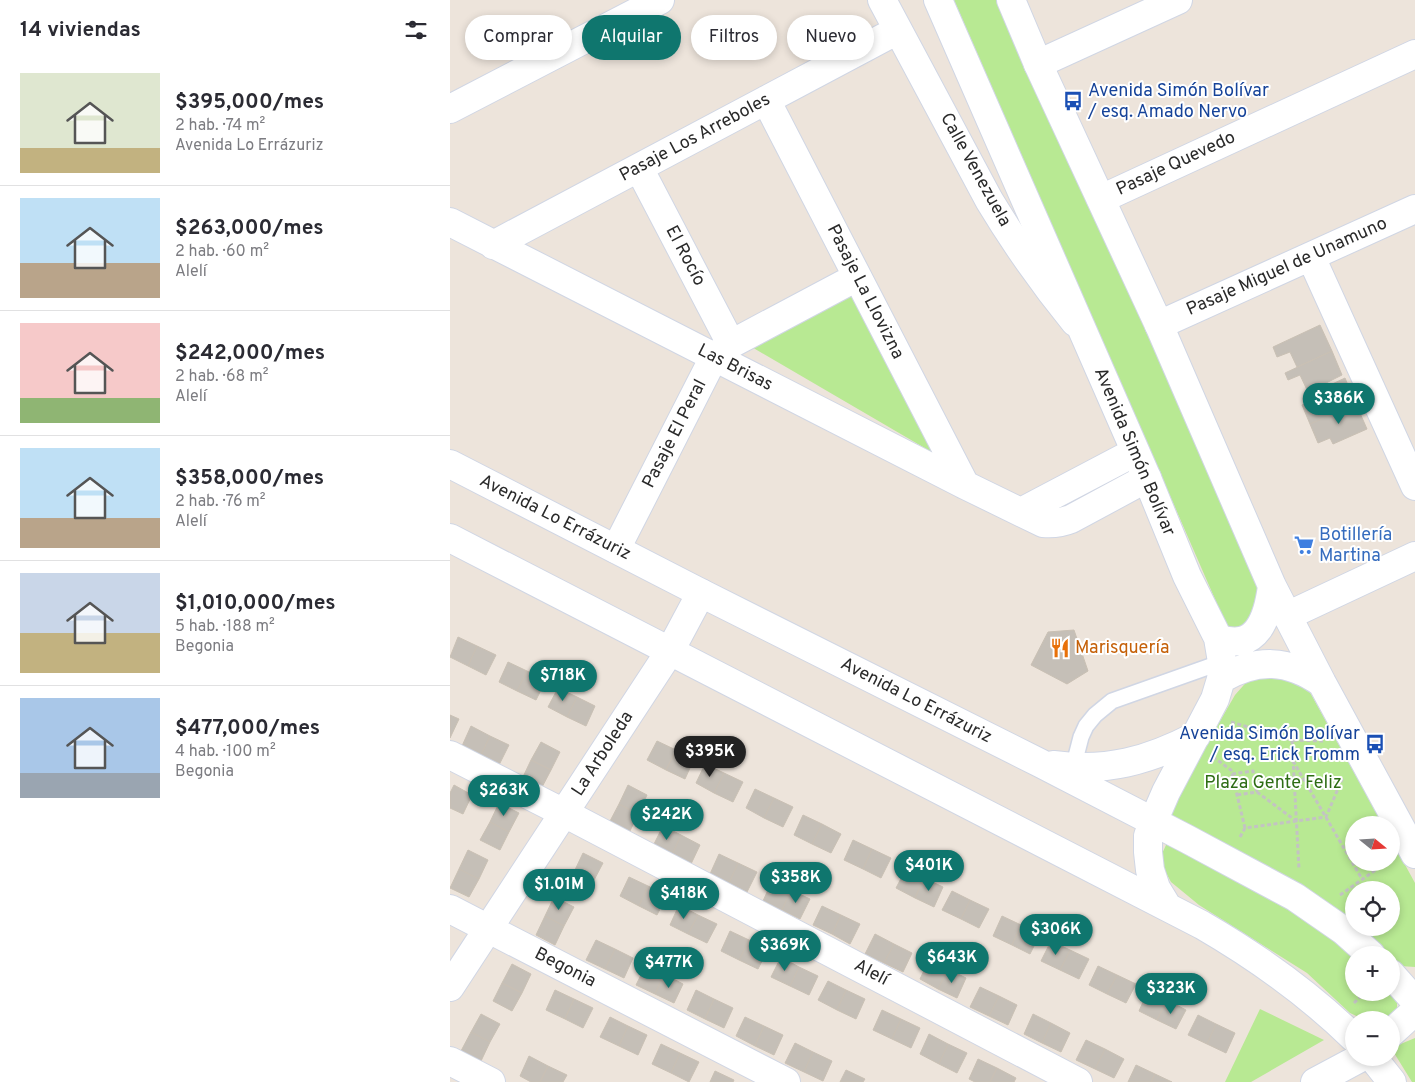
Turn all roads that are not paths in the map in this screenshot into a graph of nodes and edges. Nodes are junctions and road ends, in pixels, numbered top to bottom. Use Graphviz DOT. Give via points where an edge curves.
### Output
graph roads {
  1 [pos="660,0"];
  2 [pos="882,0"];
  3 [pos="938,0"];
  4 [pos="1011,0"];
  5 [pos="1178,0"];
  6 [pos="898,30"];
  7 [pos="1415,54"];
  8 [pos="1038,64"];
  9 [pos="766,100"];
  10 [pos="450,110"];
  11 [pos="639,168"];
  12 [pos="1100,199"];
  13 [pos="1415,209"];
  14 [pos="450,222"];
  15 [pos="493,245"];
  16 [pos="1311,257"];
  17 [pos="857,277"];
  18 [pos="1158,325"];
  19 [pos="1082,331"];
  20 [pos="722,351"];
  21 [pos="1136,452"];
  22 [pos="450,464"];
  23 [pos="1147,478"];
  24 [pos="965,485"];
  25 [pos="1415,486"];
  26 [pos="1021,512"];
  27 [pos="450,538"];
  28 [pos="616,550"];
  29 [pos="1415,556"];
  30 [pos="1272,586"];
  31 [pos="701,594"];
  32 [pos="1287,616"];
  33 [pos="670,651"];
  34 [pos="1220,660"];
  35 [pos="1322,683"];
  36 [pos="1201,744"];
  37 [pos="450,756"];
  38 [pos="1040,763"];
  39 [pos="1073,768"];
  40 [pos="564,813"];
  41 [pos="1153,822"];
  42 [pos="1415,854"];
  43 [pos="1167,906"];
  44 [pos="450,909"];
  45 [pos="488,929"];
  46 [pos="1361,946"];
  47 [pos="1400,984"];
  48 [pos="450,986"];
  49 [pos="1415,1001"];
  50 [pos="1415,1011"];
  51 [pos="1400,1025"];
  52 [pos="1345,1030"];
  53 [pos="450,1061"];
  54 [pos="1345,1066"];
  55 [pos="1380,1066"];
  56 [pos="1392,1081"];
  57 [pos="491,1082"];
  58 [pos="786,1082"];
  59 [pos="1078,1082"];
  60 [pos="1315,1082"];
  1 -- 10 [label="street"];
  2 -- 6 [label="street, Calle Venezuela"];
  3 -- 19 [label="street, Avenida Simón Bolívar"];
  4 -- 8 [label="street"];
  5 -- 8 [label="street"];
  6 -- 9 [label="street, Pasaje Los Arreboles"];
  6 -- 19 [label="street, Calle Venezuela" via="1005,226"];
  7 -- 12 [label="street, Pasaje Quevedo"];
  8 -- 12 [label="street"];
  9 -- 11 [label="street, Pasaje Los Arreboles"];
  9 -- 17 [label="street, Pasaje La Llovizna"];
  11 -- 15 [label="street, Pasaje Los Arreboles"];
  11 -- 20 [label="street, El Rocío"];
  12 -- 18 [label="street"];
  13 -- 16 [label="street, Pasaje Miguel de Unamuno"];
  14 -- 15 [label="street, Las Brisas"];
  15 -- 20 [label="street, Las Brisas"];
  16 -- 18 [label="street, Pasaje Miguel de Unamuno"];
  16 -- 25 [label="street"];
  17 -- 20 [label="street"];
  17 -- 24 [label="street, Pasaje La Llovizna"];
  18 -- 30 [label="street"];
  19 -- 21 [label="street, Avenida Simón Bolívar"];
  20 -- 24 [label="street, Las Brisas"];
  20 -- 28 [label="street, Pasaje El Peral"];
  21 -- 23 [label="street, Avenida Simón Bolívar"];
  21 -- 26 [label="street"];
  22 -- 28 [label="street, Avenida Lo Errázuriz"];
  23 -- 26 [label="street, Las Brisas" via="1062,522 1043,523"];
  23 -- 34 [label="street, Avenida Simón Bolívar"];
  24 -- 26 [label="street, Las Brisas"];
  27 -- 33 [label="street"];
  28 -- 31 [label="street, Avenida Lo Errázuriz"];
  29 -- 32 [label="street"];
  30 -- 32 [label="street"];
  30 -- 34 [label="street" via="1267,612 1254,635 1234,642 1226,641"];
  31 -- 33 [label="street, La Arboleda"];
  31 -- 38 [label="street, Avenida Lo Errázuriz"];
  32 -- 35 [label="street"];
  33 -- 40 [label="street, La Arboleda"];
  33 -- 43 [label="street"];
  34 -- 35 [label="street" via="1233,672 1259,664 1272,664 1299,669"];
  34 -- 36 [label="street" via="1215,699"];
  34 -- 39 [label="lane" via="1112,701 1086,726"];
  35 -- 42 [label="street"];
  36 -- 39 [label="street" via="1175,747 1132,762"];
  36 -- 41 [label="street" via="1177,771"];
  37 -- 40 [label="street, Alelí"];
  38 -- 39 [label="street"];
  38 -- 41 [label="street, Avenida Lo Errázuriz"];
  40 -- 45 [label="street, La Arboleda"];
  40 -- 59 [label="street, Alelí"];
  41 -- 43 [label="street" via="1148,836 1150,870"];
  41 -- 46 [label="street, Avenida Lo Errázuriz" via="1295,897"];
  43 -- 52 [label="street" via="1267,966 1319,1005"];
  44 -- 45 [label="street, Begonia"];
  45 -- 48 [label="street, La Arboleda"];
  45 -- 58 [label="street, Begonia"];
  47 -- 49 [label="street"];
  50 -- 51 [label="street"];
  53 -- 57 [label="street"];
  54 -- 60 [label="street"];
  55 -- 56 [label="street"];
}
